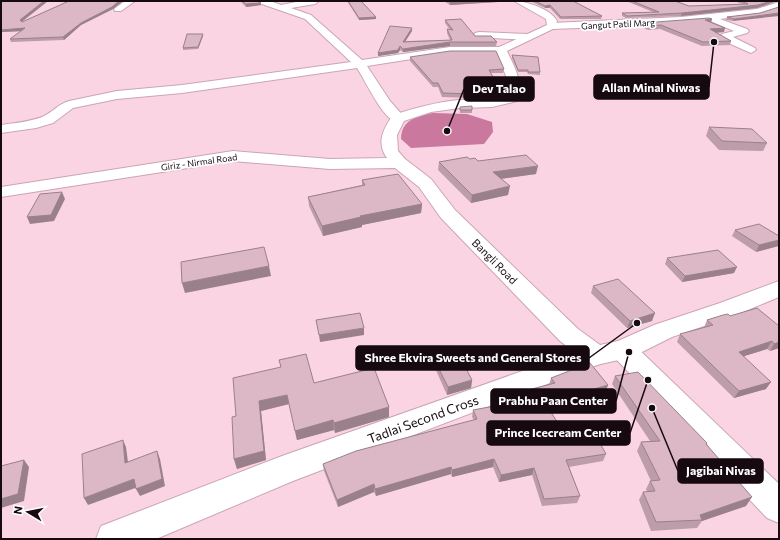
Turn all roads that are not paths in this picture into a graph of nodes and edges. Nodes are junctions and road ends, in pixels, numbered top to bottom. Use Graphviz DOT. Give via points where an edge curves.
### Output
graph roads {
  1 [pos="131,1"];
  2 [pos="262,1"];
  3 [pos="315,1"];
  4 [pos="518,1"];
  5 [pos="779,5"];
  6 [pos="282,8"];
  7 [pos="118,9"];
  8 [pos="707,17"];
  9 [pos="552,26"];
  10 [pos="468,36"];
  11 [pos="528,37"];
  12 [pos="722,47"];
  13 [pos="501,50"];
  14 [pos="361,65"];
  15 [pos="398,118"];
  16 [pos="1,129"];
  17 [pos="399,163"];
  18 [pos="1,192"];
  19 [pos="779,288"];
  20 [pos="609,352"];
  21 [pos="779,507"];
  22 [pos="114,539"];
  1 -- 7 [label="street"];
  2 -- 6 [label="street"];
  3 -- 6 [label="street"];
  4 -- 9 [label="street" via="550,17"];
  5 -- 8 [label="street, Gangut Patil Marg" via="759,11"];
  6 -- 14 [label="street" via="308,17"];
  8 -- 9 [label="street, Gangut Patil Marg" via="665,22"];
  8 -- 12 [label="street" via="744,31 726,36 748,48"];
  9 -- 11 [label="street"];
  10 -- 11 [label="street"];
  11 -- 13 [label="street"];
  13 -- 14 [label="street" via="450,50"];
  13 -- 15 [label="street" via="513,79 512,98 492,103 429,108"];
  14 -- 15 [label="street" via="384,103"];
  14 -- 16 [label="street" via="103,98 69,105 48,120"];
  15 -- 17 [label="street" via="388,135 390,151"];
  17 -- 18 [label="street, Giriz - Nirmal Road" via="330,164 233,156"];
  17 -- 20 [label="street, Bangli Road" via="425,183 448,214 569,335"];
  19 -- 20 [label="street, Tadlai Second Cross"];
  20 -- 21 [label="street, Bangli Road"];
  20 -- 22 [label="street, Tadlai Second Cross" via="282,471"];
}
